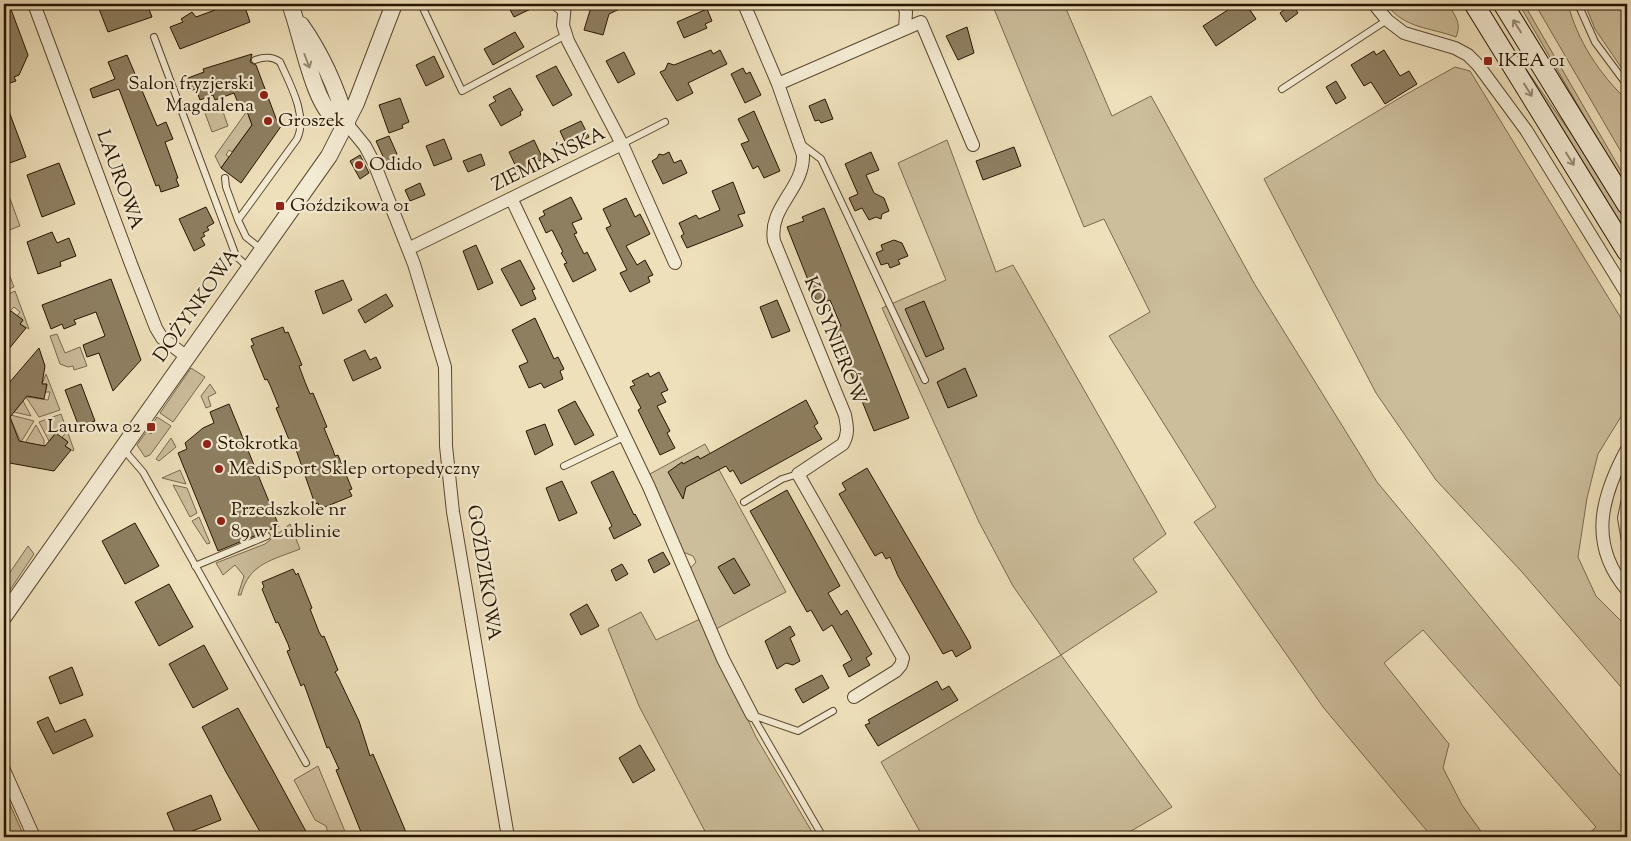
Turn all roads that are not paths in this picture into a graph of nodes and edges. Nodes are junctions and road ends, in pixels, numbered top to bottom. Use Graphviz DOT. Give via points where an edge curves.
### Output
graph roads {
  1 [pos="34,4"];
  2 [pos="394,4"];
  3 [pos="421,4"];
  4 [pos="551,4"];
  5 [pos="744,4"];
  6 [pos="903,4"];
  7 [pos="1374,4"];
  8 [pos="1474,4"];
  9 [pos="1503,4"];
  10 [pos="1578,4"];
  11 [pos="564,8"];
  12 [pos="292,9"];
  13 [pos="1387,20"];
  14 [pos="905,29"];
  15 [pos="566,35"];
  16 [pos="154,37"];
  17 [pos="255,60"];
  18 [pos="333,83"];
  19 [pos="778,84"];
  20 [pos="1627,84"];
  21 [pos="364,86"];
  22 [pos="1282,89"];
  23 [pos="665,122"];
  24 [pos="347,124"];
  25 [pos="800,143"];
  26 [pos="622,144"];
  27 [pos="973,145"];
  28 [pos="225,178"];
  29 [pos="512,200"];
  30 [pos="1627,205"];
  31 [pos="238,220"];
  32 [pos="262,249"];
  33 [pos="408,249"];
  34 [pos="1627,252"];
  35 [pos="675,263"];
  36 [pos="249,268"];
  37 [pos="1627,294"];
  38 [pos="186,357"];
  39 [pos="925,380"];
  40 [pos="624,437"];
  41 [pos="122,449"];
  42 [pos="1627,449"];
  43 [pos="564,466"];
  44 [pos="798,474"];
  45 [pos="1627,489"];
  46 [pos="744,502"];
  47 [pos="267,536"];
  48 [pos="1627,553"];
  49 [pos="196,566"];
  50 [pos="1627,590"];
  51 [pos="4,616"];
  52 [pos="854,697"];
  53 [pos="833,711"];
  54 [pos="752,715"];
  55 [pos="306,764"];
  56 [pos="4,770"];
  57 [pos="34,837"];
  58 [pos="508,837"];
  59 [pos="823,837"];
  1 -- 38 [label="street, LAUROWA" via="156,328 162,338"];
  2 -- 21 [label="street, DOŻYNKOWA"];
  3 -- 15 [label="lane" via="462,91"];
  4 -- 11 [label="lane"];
  5 -- 19 [label="street, KOSYNIERÓW"];
  6 -- 14 [label="street"];
  7 -- 13 [label="street"];
  8 -- 34 [label="main road, one-way"];
  30 -- 9 [label="main road, one-way"];
  10 -- 20 [label="lane" via="1596,42"];
  11 -- 15 [label="street, ZIEMIAŃSKA"];
  12 -- 18 [label="street" via="311,38"];
  12 -- 24 [label="street, one-way" via="304,54 324,101 334,117"];
  13 -- 22 [label="lane"];
  13 -- 37 [label="street" via="1408,35 1460,50 1478,65 1526,130"];
  14 -- 19 [label="street"];
  14 -- 27 [label="street" via="921,22"];
  15 -- 26 [label="street, ZIEMIAŃSKA"];
  16 -- 36 [label="lane" via="236,256"];
  17 -- 31 [label="lane" via="274,58 280,62 302,125 297,139"];
  18 -- 21 [label="street" via="347,87"];
  18 -- 24 [label="street"];
  19 -- 25 [label="street, KOSYNIERÓW"];
  21 -- 24 [label="street, DOŻYNKOWA"];
  23 -- 26 [label="lane"];
  24 -- 32 [label="street, DOŻYNKOWA" via="330,156"];
  24 -- 33 [label="street, GOŹDZIKOWA" via="374,163"];
  25 -- 39 [label="lane" via="821,159"];
  25 -- 44 [label="street, KOSYNIERÓW" via="804,165 774,220 774,241 845,415 847,436 843,444"];
  26 -- 29 [label="street, ZIEMIAŃSKA"];
  26 -- 35 [label="street"];
  28 -- 31 [label="lane"];
  29 -- 33 [label="street, ZIEMIAŃSKA"];
  29 -- 40 [label="street"];
  31 -- 32 [label="lane" via="246,237"];
  32 -- 36 [label="street, DOŻYNKOWA"];
  33 -- 58 [label="street, GOŹDZIKOWA" via="445,367 446,446 453,512"];
  36 -- 38 [label="street, DOŻYNKOWA"];
  38 -- 41 [label="street, DOŻYNKOWA"];
  40 -- 43 [label="lane"];
  40 -- 54 [label="street" via="723,659"];
  41 -- 49 [label="lane" via="143,472"];
  41 -- 51 [label="street, DOŻYNKOWA"];
  42 -- 50 [label="street" via="1608,488 1602,521 1603,539 1611,565"];
  44 -- 46 [label="lane" via="782,479"];
  44 -- 52 [label="street" via="902,658 896,672"];
  45 -- 48 [label="lane" via="1621,518"];
  47 -- 49 [label="lane"];
  49 -- 55 [label="lane"];
  53 -- 54 [label="lane" via="798,732"];
  54 -- 59 [label="lane"];
  56 -- 57 [label="street"];
}
